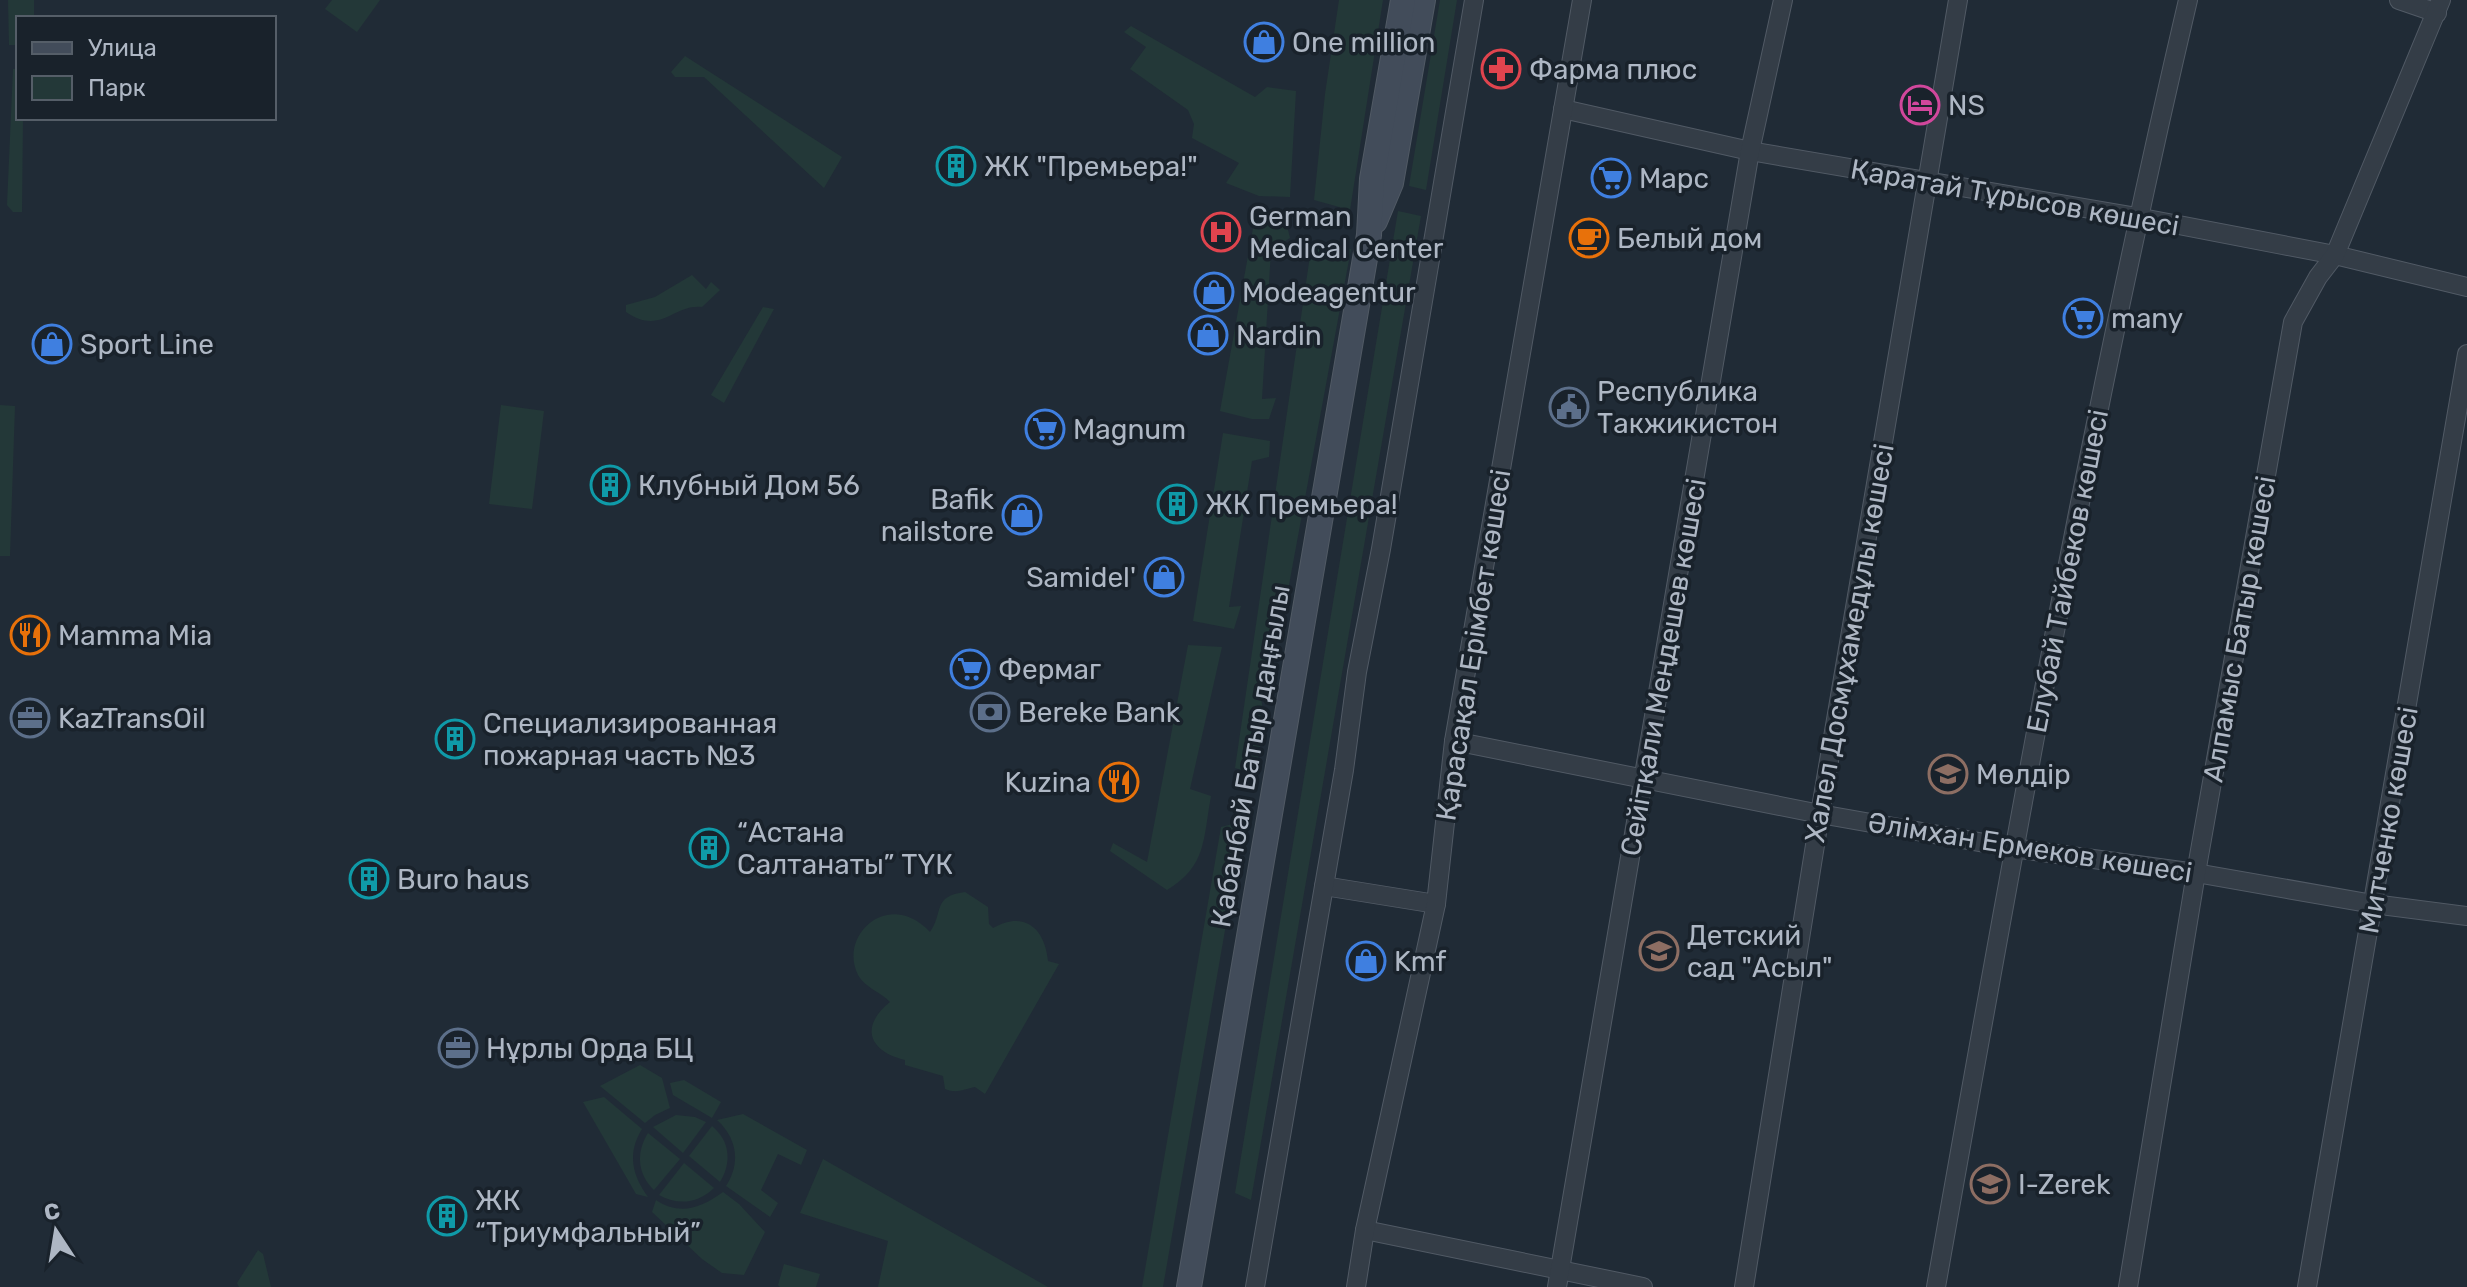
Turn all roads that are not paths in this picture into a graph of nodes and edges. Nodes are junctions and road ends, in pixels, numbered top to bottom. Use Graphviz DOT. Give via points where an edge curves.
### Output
graph roads {
  1 [pos="1403,0"];
  2 [pos="1423,0"];
  3 [pos="1474,0"];
  4 [pos="1582,0"];
  5 [pos="1783,0"];
  6 [pos="1958,0"];
  7 [pos="2188,0"];
  8 [pos="2399,0"];
  9 [pos="2439,6"];
  10 [pos="1563,109"];
  11 [pos="1750,151"];
  12 [pos="1927,182"];
  13 [pos="2137,217"];
  14 [pos="1369,235"];
  15 [pos="2335,255"];
  16 [pos="2467,287"];
  17 [pos="2467,354"];
  18 [pos="1454,741"];
  19 [pos="1644,777"];
  20 [pos="1820,814"];
  21 [pos="2013,848"];
  22 [pos="2196,873"];
  23 [pos="1324,886"];
  24 [pos="1436,904"];
  25 [pos="2373,904"];
  26 [pos="2467,916"];
  27 [pos="1365,1230"];
  28 [pos="1558,1279"];
  29 [pos="1189,1287"];
  30 [pos="1255,1287"];
  31 [pos="1356,1287"];
  32 [pos="1643,1287"];
  33 [pos="1744,1287"];
  34 [pos="1936,1287"];
  35 [pos="2128,1287"];
  36 [pos="2307,1287"];
  1 -- 14 [label="main road, Қабанбай Батыр даңғылы" via="1372,179"];
  2 -- 14 [label="main road, Қабанбай Батыр даңғылы" via="1391,183"];
  3 -- 23 [label="street"];
  4 -- 10 [label="street, Қарасақал Ерімбет көшесі"];
  5 -- 11 [label="street, Сейітқали Меңдешев көшесі"];
  6 -- 12 [label="street, Халел Досмұхамедұлы көшесі"];
  7 -- 13 [label="street, Елубай Тайбеков көшесі"];
  8 -- 9 [label="street"];
  9 -- 15 [label="street, Алпамыс Батыр көшесі"];
  10 -- 11 [label="street, Қаратай Тұрысов көшесі"];
  10 -- 18 [label="street, Қарасақал Ерімбет көшесі"];
  11 -- 12 [label="street, Қаратай Тұрысов көшесі"];
  11 -- 19 [label="street, Сейітқали Меңдешев көшесі"];
  12 -- 13 [label="street, Қаратай Тұрысов көшесі"];
  12 -- 20 [label="street, Халел Досмұхамедұлы көшесі"];
  13 -- 15 [label="street, Қаратай Тұрысов көшесі"];
  13 -- 21 [label="street, Елубай Тайбеков көшесі"];
  14 -- 29 [label="main road, Қабанбай Батыр даңғылы"];
  15 -- 16 [label="street, Қаратай Тұрысов көшесі"];
  15 -- 22 [label="street, Алпамыс Батыр көшесі" via="2293,322"];
  17 -- 25 [label="street, Митченко көшесі"];
  18 -- 19 [label="street, Әлімхан Ермеков көшесі"];
  18 -- 24 [label="street, Қарасақал Ерімбет көшесі"];
  19 -- 20 [label="street, Әлімхан Ермеков көшесі"];
  19 -- 28 [label="street, Сейітқали Меңдешев көшесі"];
  20 -- 21 [label="street, Әлімхан Ермеков көшесі"];
  20 -- 33 [label="street, Халел Досмұхамедұлы көшесі"];
  21 -- 22 [label="street, Әлімхан Ермеков көшесі"];
  21 -- 34 [label="street, Елубай Тайбеков көшесі"];
  22 -- 25 [label="street, Әлімхан Ермеков көшесі"];
  22 -- 35 [label="street, Алпамыс Батыр көшесі"];
  23 -- 24 [label="street"];
  23 -- 30 [label="street"];
  24 -- 27 [label="street, Қарасақал Ерімбет көшесі"];
  25 -- 26 [label="street, Әлімхан Ермеков көшесі"];
  25 -- 36 [label="street, Митченко көшесі"];
  27 -- 28 [label="street"];
  27 -- 31 [label="street, Қарасақал Ерімбет көшесі"];
  28 -- 32 [label="street"];
}
